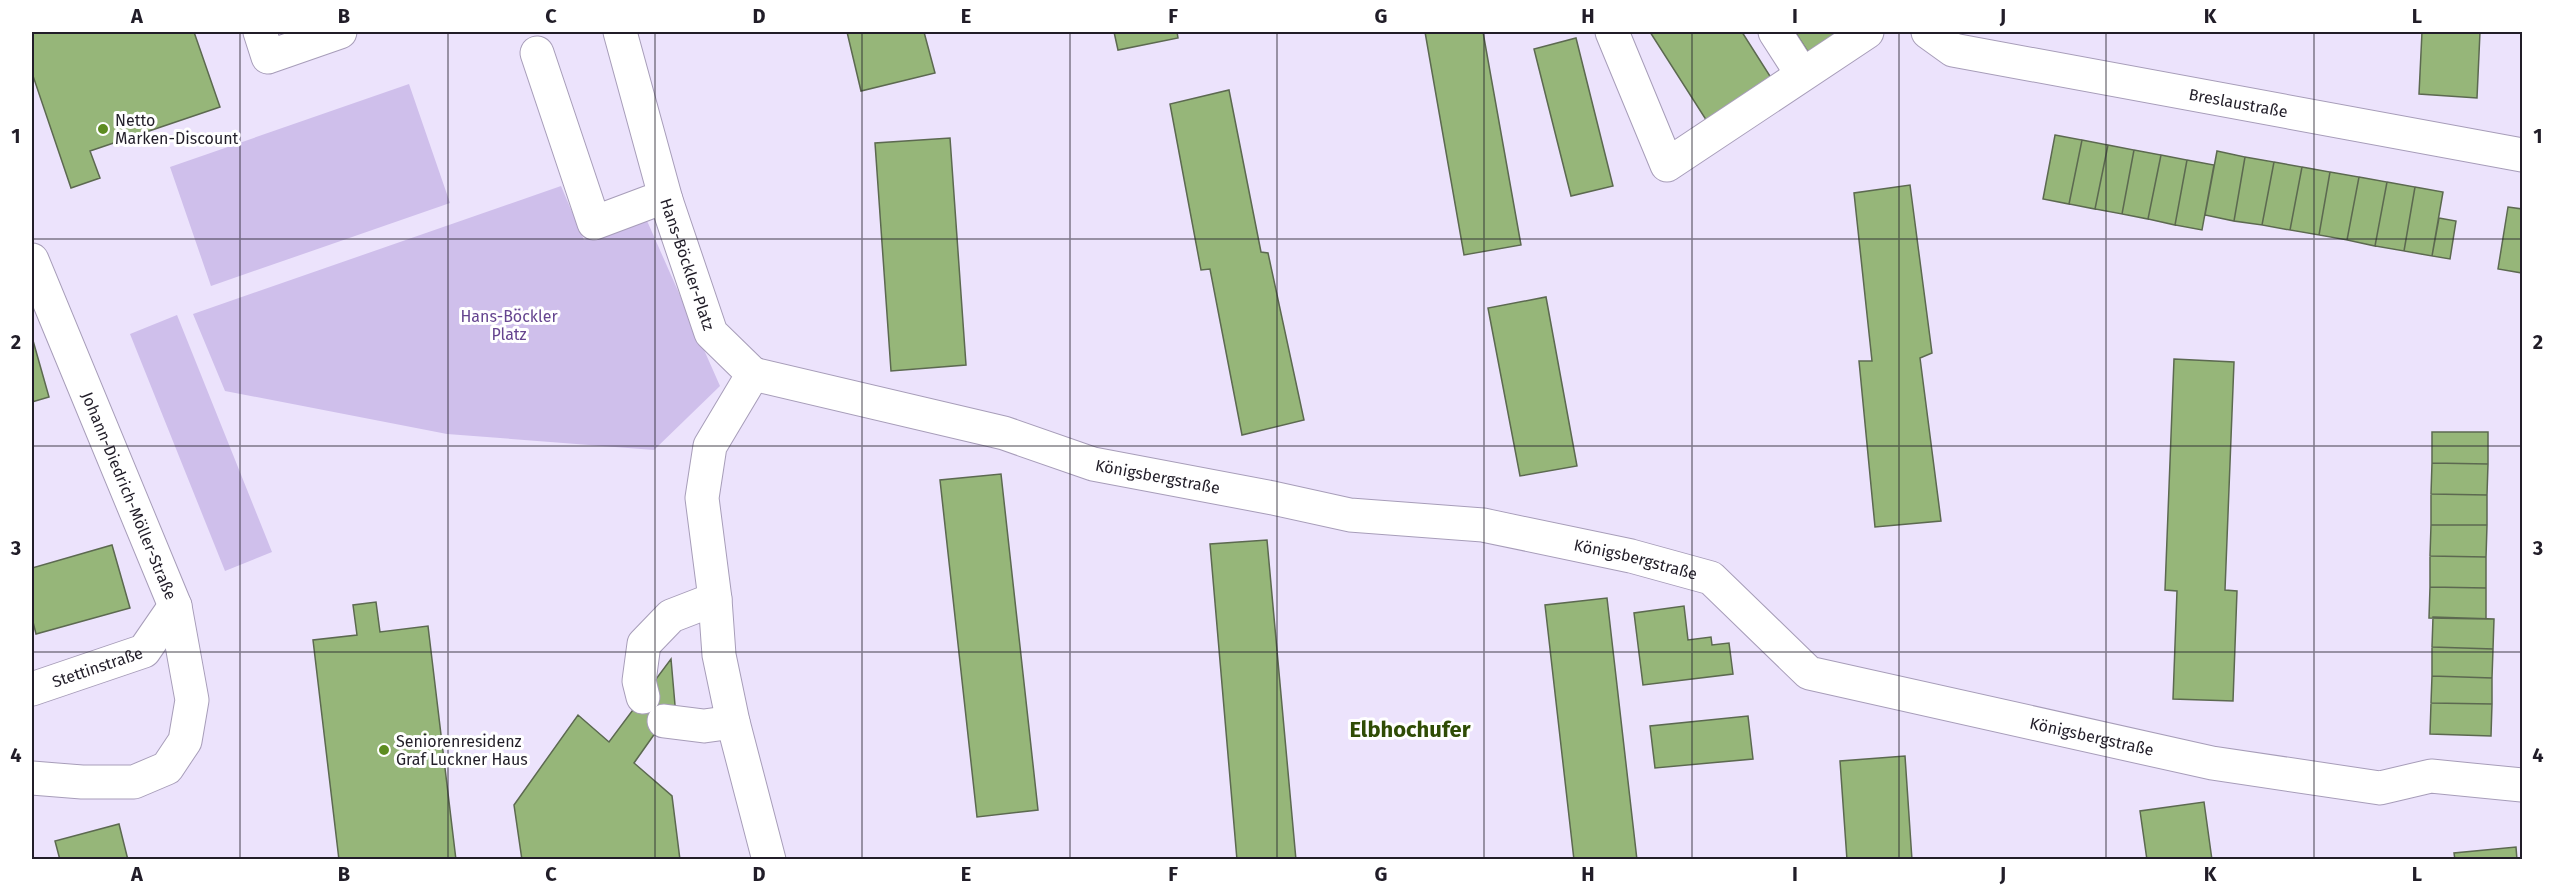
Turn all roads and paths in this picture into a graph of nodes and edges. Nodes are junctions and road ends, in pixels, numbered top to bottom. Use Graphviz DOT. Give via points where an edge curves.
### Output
graph roads {
  1 [pos="260,32"];
  2 [pos="340,32"];
  3 [pos="620,32"];
  4 [pos="1612,32"];
  5 [pos="1775,32"];
  6 [pos="1867,32"];
  7 [pos="1940,41"];
  8 [pos="537,53"];
  9 [pos="1802,74"];
  10 [pos="2523,155"];
  11 [pos="666,200"];
  12 [pos="32,260"];
  13 [pos="753,374"];
  14 [pos="715,599"];
  15 [pos="175,606"];
  16 [pos="32,689"];
  17 [pos="733,722"];
  18 [pos="32,778"];
  19 [pos="2523,785"];
  20 [pos="769,860"];
  1 -- 2 [label="street" via="268,57"];
  3 -- 11 [label="street, Hans-Böckler-Platz"];
  4 -- 9 [label="street" via="1667,165"];
  5 -- 9 [label="street"];
  6 -- 9 [label="street"];
  7 -- 10 [label="street, Breslaustraße"];
  8 -- 11 [label="street" via="594,223"];
  11 -- 13 [label="street, Hans-Böckler-Platz" via="711,333"];
  12 -- 15 [label="street, Johann-Diedrich-Möller-Straße"];
  13 -- 14 [label="street" via="710,446 702,498"];
  13 -- 19 [label="street, Königsbergstraße" via="1004,433 1093,464 1350,515 1483,525 1606,549 1688,572 1711,579 1809,674 2258,771 2380,788 2431,776"];
  14 -- 17 [label="street" via="719,655"];
  14 -- 17 [label="street" via="671,616 644,644 639,681 654,709 704,726"];
  15 -- 16 [label="street, Stettinstraße" via="144,651"];
  15 -- 18 [label="street, Johann-Diedrich-Möller-Straße" via="192,700 184,741 167,768 134,782"];
  17 -- 20 [label="street"];
}
